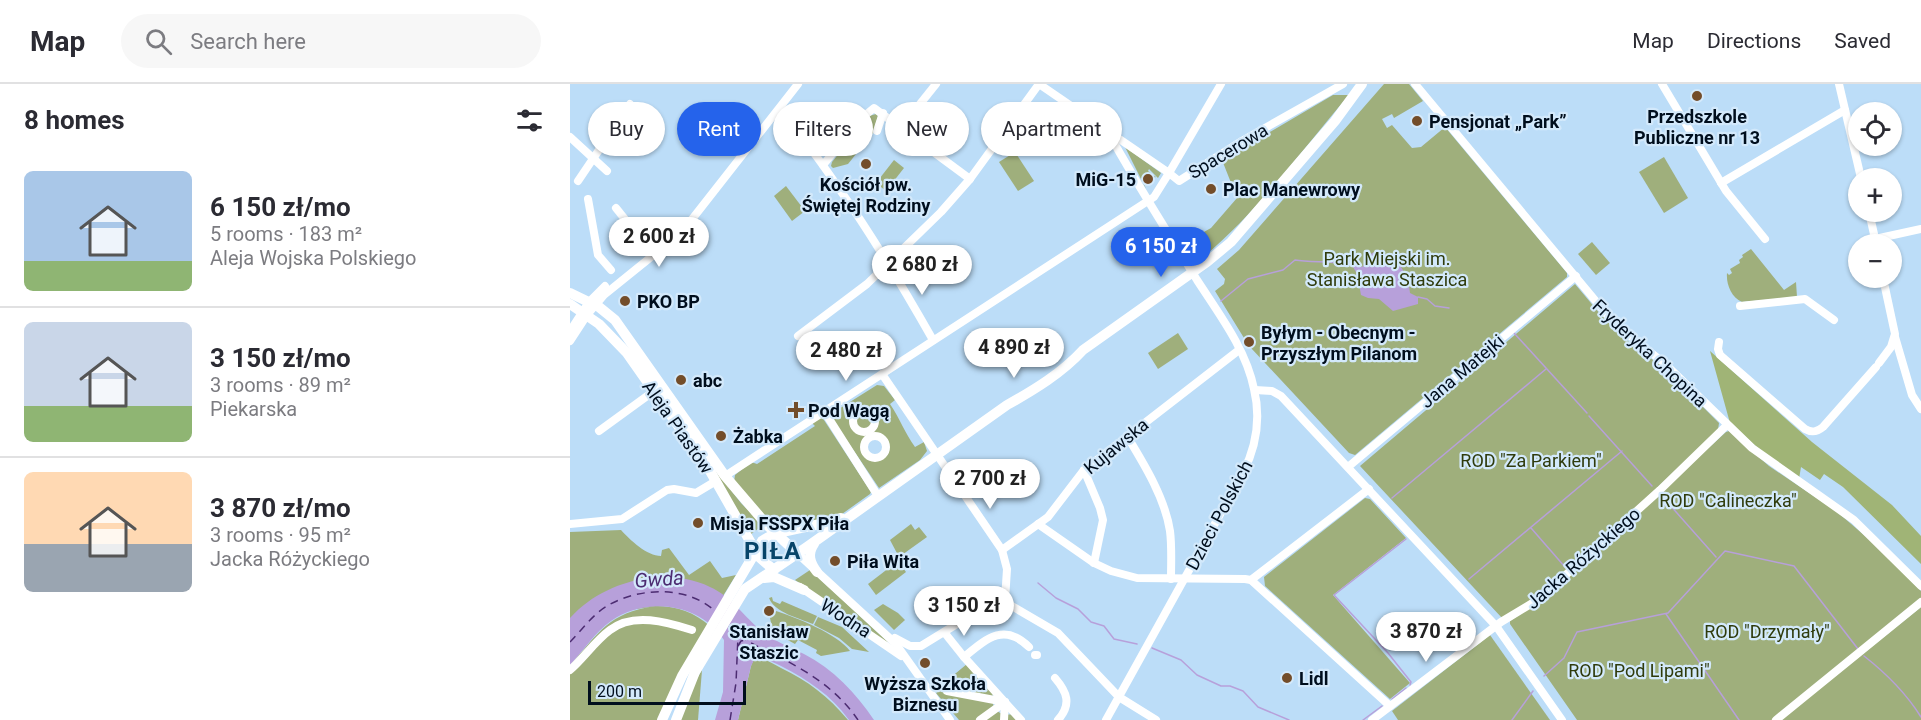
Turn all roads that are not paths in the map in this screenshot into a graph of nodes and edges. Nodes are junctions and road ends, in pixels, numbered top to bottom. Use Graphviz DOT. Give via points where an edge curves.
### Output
graph roads {
  1 [pos="798,84"];
  2 [pos="936,84"];
  3 [pos="1039,84"];
  4 [pos="1221,84"];
  5 [pos="1344,84"];
  6 [pos="1362,84"];
  7 [pos="1371,84"];
  8 [pos="1415,84"];
  9 [pos="1662,84"];
  10 [pos="1839,84"];
  11 [pos="789,102"];
  12 [pos="922,102"];
  13 [pos="1065,102"];
  14 [pos="1845,110"];
  15 [pos="883,113"];
  16 [pos="1335,121"];
  17 [pos="773,128"];
  18 [pos="877,131"];
  19 [pos="570,138"];
  20 [pos="1122,141"];
  21 [pos="816,156"];
  22 [pos="1121,156"];
  23 [pos="593,158"];
  24 [pos="823,165"];
  25 [pos="1859,168"];
  26 [pos="607,171"];
  27 [pos="1169,173"];
  28 [pos="970,179"];
  29 [pos="578,181"];
  30 [pos="1721,183"];
  31 [pos="588,199"];
  32 [pos="1147,202"];
  33 [pos="616,208"];
  34 [pos="1921,229"];
  35 [pos="1902,234"];
  36 [pos="1765,239"];
  37 [pos="644,243"];
  38 [pos="888,264"];
  39 [pos="611,270"];
  40 [pos="1193,273"];
  41 [pos="1576,276"];
  42 [pos="1886,288"];
  43 [pos="607,289"];
  44 [pos="571,300"];
  45 [pos="592,303"];
  46 [pos="1740,306"];
  47 [pos="585,313"];
  48 [pos="615,320"];
  49 [pos="1834,320"];
  50 [pos="575,327"];
  51 [pos="604,329"];
  52 [pos="1894,334"];
  53 [pos="798,336"];
  54 [pos="933,340"];
  55 [pos="570,341"];
  56 [pos="1719,342"];
  57 [pos="1239,350"];
  58 [pos="882,374"];
  59 [pos="654,391"];
  60 [pos="1255,394"];
  61 [pos="1921,409"];
  62 [pos="824,411"];
  63 [pos="1727,425"];
  64 [pos="599,431"];
  65 [pos="1127,436"];
  66 [pos="937,455"];
  67 [pos="1348,467"];
  68 [pos="1084,470"];
  69 [pos="720,479"];
  70 [pos="1369,489"];
  71 [pos="878,496"];
  72 [pos="855,513"];
  73 [pos="760,517"];
  74 [pos="570,524"];
  75 [pos="1038,524"];
  76 [pos="743,529"];
  77 [pos="798,530"];
  78 [pos="777,534"];
  79 [pos="818,539"];
  80 [pos="755,550"];
  81 [pos="1002,550"];
  82 [pos="798,554"];
  83 [pos="1094,563"];
  84 [pos="774,570"];
  85 [pos="1190,570"];
  86 [pos="817,572"];
  87 [pos="744,573"];
  88 [pos="1185,578"];
  89 [pos="1171,579"];
  90 [pos="1198,579"];
  91 [pos="1251,580"];
  92 [pos="755,581"];
  93 [pos="1921,586"];
  94 [pos="738,590"];
  95 [pos="804,590"];
  96 [pos="1179,590"];
  97 [pos="1005,600"];
  98 [pos="1921,602"];
  99 [pos="878,626"];
  100 [pos="1496,626"];
  101 [pos="692,630"];
  102 [pos="944,632"];
  103 [pos="887,640"];
  104 [pos="707,642"];
  105 [pos="1029,647"];
  106 [pos="964,657"];
  107 [pos="570,670"];
  108 [pos="1054,678"];
  109 [pos="947,691"];
  110 [pos="1119,696"];
  111 [pos="1005,702"];
  112 [pos="1390,706"];
  113 [pos="662,720"];
  114 [pos="676,720"];
  115 [pos="950,720"];
  116 [pos="980,720"];
  117 [pos="1004,720"];
  118 [pos="1021,720"];
  119 [pos="1058,720"];
  120 [pos="1106,720"];
  121 [pos="1156,720"];
  122 [pos="1372,720"];
  123 [pos="1562,720"];
  124 [pos="1776,720"];
  1 -- 11 [label="street"];
  2 -- 12 [label="street"];
  3 -- 13 [label="street"];
  3 -- 28 [label="street"];
  4 -- 27 [label="street"];
  5 -- 27 [label="street, Spacerowa" via="1179,181"];
  6 -- 16 [label="main road"];
  7 -- 16 [label="main road"];
  8 -- 41 [label="street, Fryderyka Chopina"];
  9 -- 30 [label="street"];
  10 -- 14 [label="street"];
  14 -- 25 [label="street"];
  14 -- 30 [label="street"];
  15 -- 18 [label="street"];
  15 -- 24 [label="street" via="877,108 869,110"];
  15 -- 28 [label="street" via="911,140"];
  16 -- 40 [label="main road" via="1235,237"];
  17 -- 43 [label="street" via="677,236"];
  19 -- 23 [label="street"];
  20 -- 27 [label="street"];
  21 -- 24 [label="street"];
  22 -- 32 [label="street, Dzieci Polskich"];
  23 -- 26 [label="street"];
  23 -- 29 [label="street"];
  24 -- 38 [label="street"];
  27 -- 32 [label="street, Spacerowa" via="1158,193"];
  28 -- 38 [label="street"];
  30 -- 36 [label="street"];
  31 -- 39 [label="street" via="598,255"];
  32 -- 40 [label="street, Dzieci Polskich"];
  32 -- 54 [label="street, Spacerowa"];
  33 -- 37 [label="street"];
  34 -- 35 [label="street"];
  38 -- 53 [label="street"];
  38 -- 54 [label="street"];
  40 -- 57 [label="street, Dzieci Polskich"];
  40 -- 66 [label="main road" via="1052,369"];
  41 -- 63 [label="street, Fryderyka Chopina" via="1612,321 1664,363"];
  41 -- 67 [label="street, Jana Matejki"];
  42 -- 52 [label="street"];
  43 -- 44 [label="street"];
  43 -- 45 [label="street"];
  43 -- 48 [label="street, Aleja Piastów" via="605,302"];
  44 -- 45 [label="main road, Aleja Piastów"];
  44 -- 47 [label="main road, Aleja Piastów"];
  44 -- 50 [label="street"];
  45 -- 47 [label="street"];
  45 -- 48 [label="main road, Aleja Piastów"];
  46 -- 49 [label="street" via="1805,299"];
  47 -- 50 [label="street"];
  47 -- 51 [label="main road, Aleja Piastów"];
  48 -- 69 [label="main road, Aleja Piastów"];
  50 -- 51 [label="street"];
  50 -- 55 [label="street"];
  51 -- 59 [label="main road, Aleja Piastów"];
  52 -- 56 [label="street" via="1891,347 1878,365 1823,427 1813,432 1804,429 1720,355"];
  52 -- 61 [label="street" via="1912,395"];
  54 -- 58 [label="street, Spacerowa"];
  57 -- 60 [label="street, Dzieci Polskich"];
  57 -- 65 [label="street, Kujawska"];
  58 -- 62 [label="street, Spacerowa"];
  58 -- 66 [label="street"];
  59 -- 64 [label="street"];
  59 -- 69 [label="main road, Aleja Piastów"];
  60 -- 67 [label="street" via="1280,394"];
  60 -- 85 [label="street, Dzieci Polskich" via="1256,433 1248,462"];
  62 -- 69 [label="street, Spacerowa"];
  62 -- 71 [label="street"];
  63 -- 93 [label="street, Fryderyka Chopina" via="1764,459 1854,520"];
  63 -- 100 [label="street, Jacka Różyckiego" via="1539,599"];
  65 -- 68 [label="street, Kujawska"];
  65 -- 89 [label="street" via="1166,516"];
  66 -- 71 [label="main road"];
  66 -- 81 [label="street"];
  67 -- 70 [label="street"];
  68 -- 75 [label="street, Kujawska" via="1048,517"];
  68 -- 83 [label="street" via="1103,520"];
  69 -- 73 [label="main road, Aleja Piastów"];
  69 -- 74 [label="street, Spacerowa" via="696,493 667,490 622,519"];
  69 -- 76 [label="main road, Aleja Piastów"];
  70 -- 91 [label="street"];
  70 -- 100 [label="street"];
  71 -- 72 [label="main road"];
  72 -- 77 [label="main road"];
  72 -- 79 [label="main road"];
  73 -- 77 [label="main road" via="777,528"];
  73 -- 78 [label="main road, Aleja Piastów"];
  75 -- 81 [label="street, Kujawska"];
  75 -- 83 [label="street"];
  76 -- 80 [label="main road, Aleja Piastów"];
  76 -- 87 [label="main road" via="747,556"];
  77 -- 78 [label="main road"];
  78 -- 80 [label="main road" via="764,538"];
  78 -- 82 [label="main road, Aleja Piastów"];
  79 -- 82 [label="main road"];
  79 -- 86 [label="main road" via="809,554"];
  80 -- 84 [label="main road, Aleja Piastów"];
  80 -- 87 [label="main road"];
  81 -- 97 [label="street" via="1008,569"];
  82 -- 84 [label="main road"];
  82 -- 86 [label="street, Wodna"];
  83 -- 89 [label="street" via="1137,578"];
  84 -- 92 [label="main road"];
  84 -- 95 [label="street, Wodna"];
  85 -- 88 [label="street, Dzieci Polskich"];
  85 -- 90 [label="street"];
  86 -- 99 [label="street, Wodna"];
  87 -- 94 [label="main road"];
  88 -- 89 [label="street"];
  88 -- 90 [label="street"];
  88 -- 96 [label="street, Dzieci Polskich"];
  89 -- 96 [label="street"];
  90 -- 91 [label="street"];
  91 -- 112 [label="street"];
  92 -- 94 [label="main road"];
  92 -- 95 [label="main road" via="774,577"];
  94 -- 104 [label="main road"];
  95 -- 103 [label="street, Wodna"];
  96 -- 110 [label="street, Dzieci Polskich"];
  97 -- 102 [label="street" via="991,603"];
  97 -- 110 [label="street" via="1065,640"];
  98 -- 124 [label="street"];
  99 -- 102 [label="street" via="915,647"];
  99 -- 103 [label="street, Wodna"];
  100 -- 112 [label="street, Jacka Różyckiego"];
  100 -- 123 [label="street"];
  101 -- 107 [label="street" via="650,620 620,625 608,631"];
  102 -- 106 [label="street"];
  103 -- 115 [label="street, Wodna"];
  104 -- 113 [label="main road" via="682,676"];
  104 -- 114 [label="main road"];
  105 -- 106 [label="street" via="1014,636 996,636"];
  106 -- 111 [label="street"];
  108 -- 119 [label="street" via="1067,697"];
  109 -- 111 [label="street"];
  110 -- 120 [label="street, Dzieci Polskich"];
  110 -- 121 [label="street"];
  111 -- 116 [label="street"];
  111 -- 117 [label="street"];
  111 -- 118 [label="street"];
  112 -- 122 [label="street, Jacka Różyckiego"];
}
